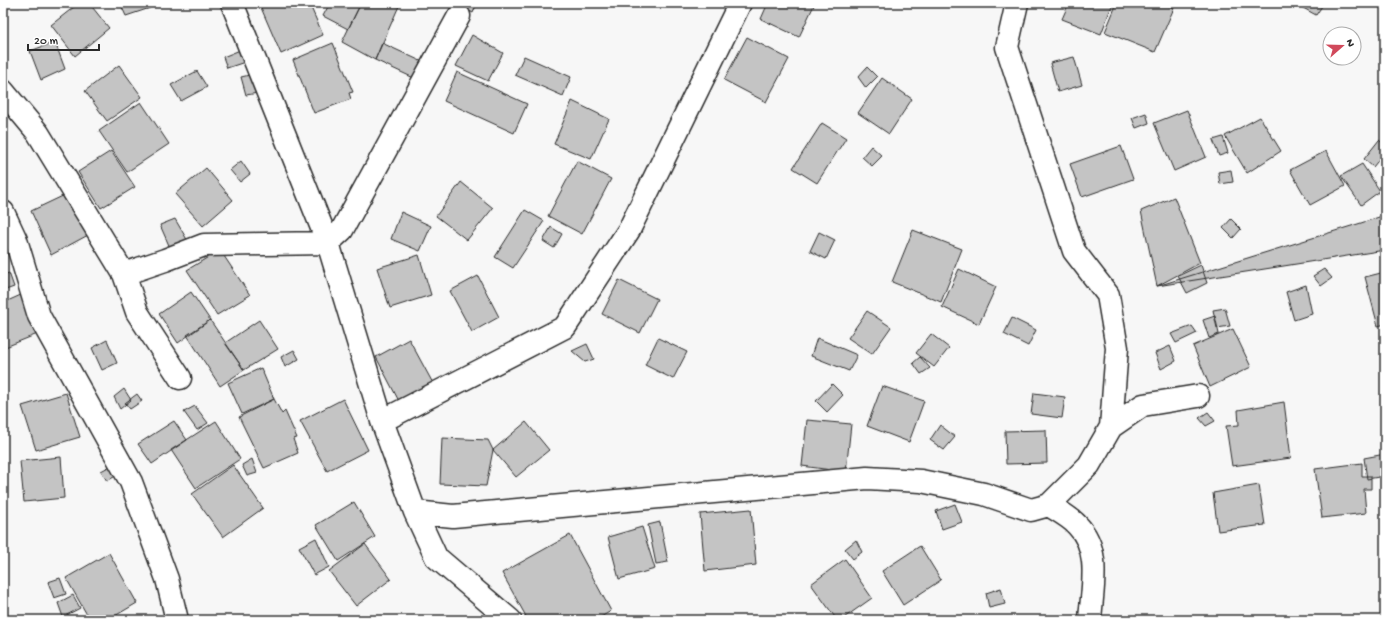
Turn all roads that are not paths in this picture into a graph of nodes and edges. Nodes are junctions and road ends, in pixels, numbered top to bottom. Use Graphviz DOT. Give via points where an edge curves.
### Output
graph roads {
  1 [pos="232,3"];
  2 [pos="740,3"];
  3 [pos="1017,3"];
  4 [pos="459,16"];
  5 [pos="3,91"];
  6 [pos="3,212"];
  7 [pos="328,243"];
  8 [pos="124,274"];
  9 [pos="180,378"];
  10 [pos="1198,396"];
  11 [pos="382,421"];
  12 [pos="1112,427"];
  13 [pos="1049,505"];
  14 [pos="415,512"];
  15 [pos="177,620"];
  16 [pos="510,620"];
  17 [pos="1090,620"];
  1 -- 7 [label="street"];
  2 -- 11 [label="street" via="629,230 565,327"];
  3 -- 12 [label="street" via="1007,46 1074,251 1108,295 1117,348"];
  4 -- 7 [label="street" via="342,230"];
  5 -- 8 [label="street" via="38,133"];
  6 -- 15 [label="street" via="16,240 39,316 131,482 167,578"];
  7 -- 8 [label="street" via="204,244"];
  7 -- 11 [label="street"];
  8 -- 9 [label="street" via="137,312"];
  10 -- 12 [label="street" via="1143,405"];
  11 -- 14 [label="street"];
  12 -- 13 [label="street" via="1089,466"];
  13 -- 14 [label="street" via="1031,510 984,494 921,481 867,478 453,516"];
  13 -- 17 [label="street" via="1077,524 1089,540 1094,559"];
  14 -- 16 [label="street" via="436,557"];
}
